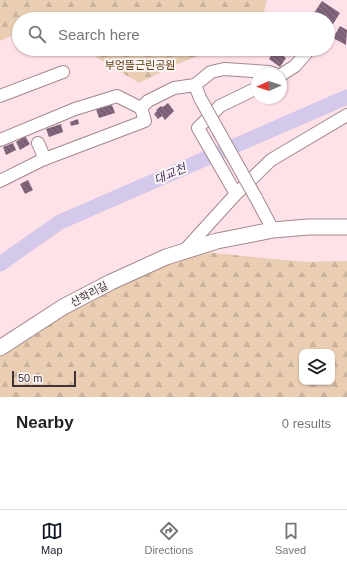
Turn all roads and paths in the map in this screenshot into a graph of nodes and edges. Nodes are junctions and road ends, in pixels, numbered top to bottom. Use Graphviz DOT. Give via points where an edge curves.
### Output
graph roads {
  1 [pos="304,56"];
  2 [pos="251,71"];
  3 [pos="287,71"];
  4 [pos="63,72"];
  5 [pos="195,85"];
  6 [pos="251,91"];
  7 [pos="0,96"];
  8 [pos="141,108"];
  9 [pos="347,115"];
  10 [pos="0,140"];
  11 [pos="38,143"];
  12 [pos="45,159"];
  13 [pos="0,181"];
  14 [pos="236,194"];
  15 [pos="347,227"];
  16 [pos="273,230"];
  17 [pos="184,251"];
  18 [pos="0,348"];
  1 -- 3 [label="street"];
  2 -- 5 [label="street" via="224,69 211,72"];
  4 -- 7 [label="street"];
  5 -- 8 [label="street" via="174,88"];
  5 -- 16 [label="street, bridge"];
  6 -- 14 [label="street" via="220,106 198,128"];
  8 -- 10 [label="street" via="117,96 74,110"];
  8 -- 12 [label="street" via="145,121"];
  9 -- 14 [label="street, 산학리길" via="271,160"];
  11 -- 12 [label="street"];
  12 -- 13 [label="street"];
  14 -- 17 [label="street, 산학리길"];
  15 -- 16 [label="main road, 산학리길"];
  16 -- 17 [label="main road, 산학리길" via="217,241"];
  17 -- 18 [label="main road, 산학리길" via="111,282 63,307"];
}
